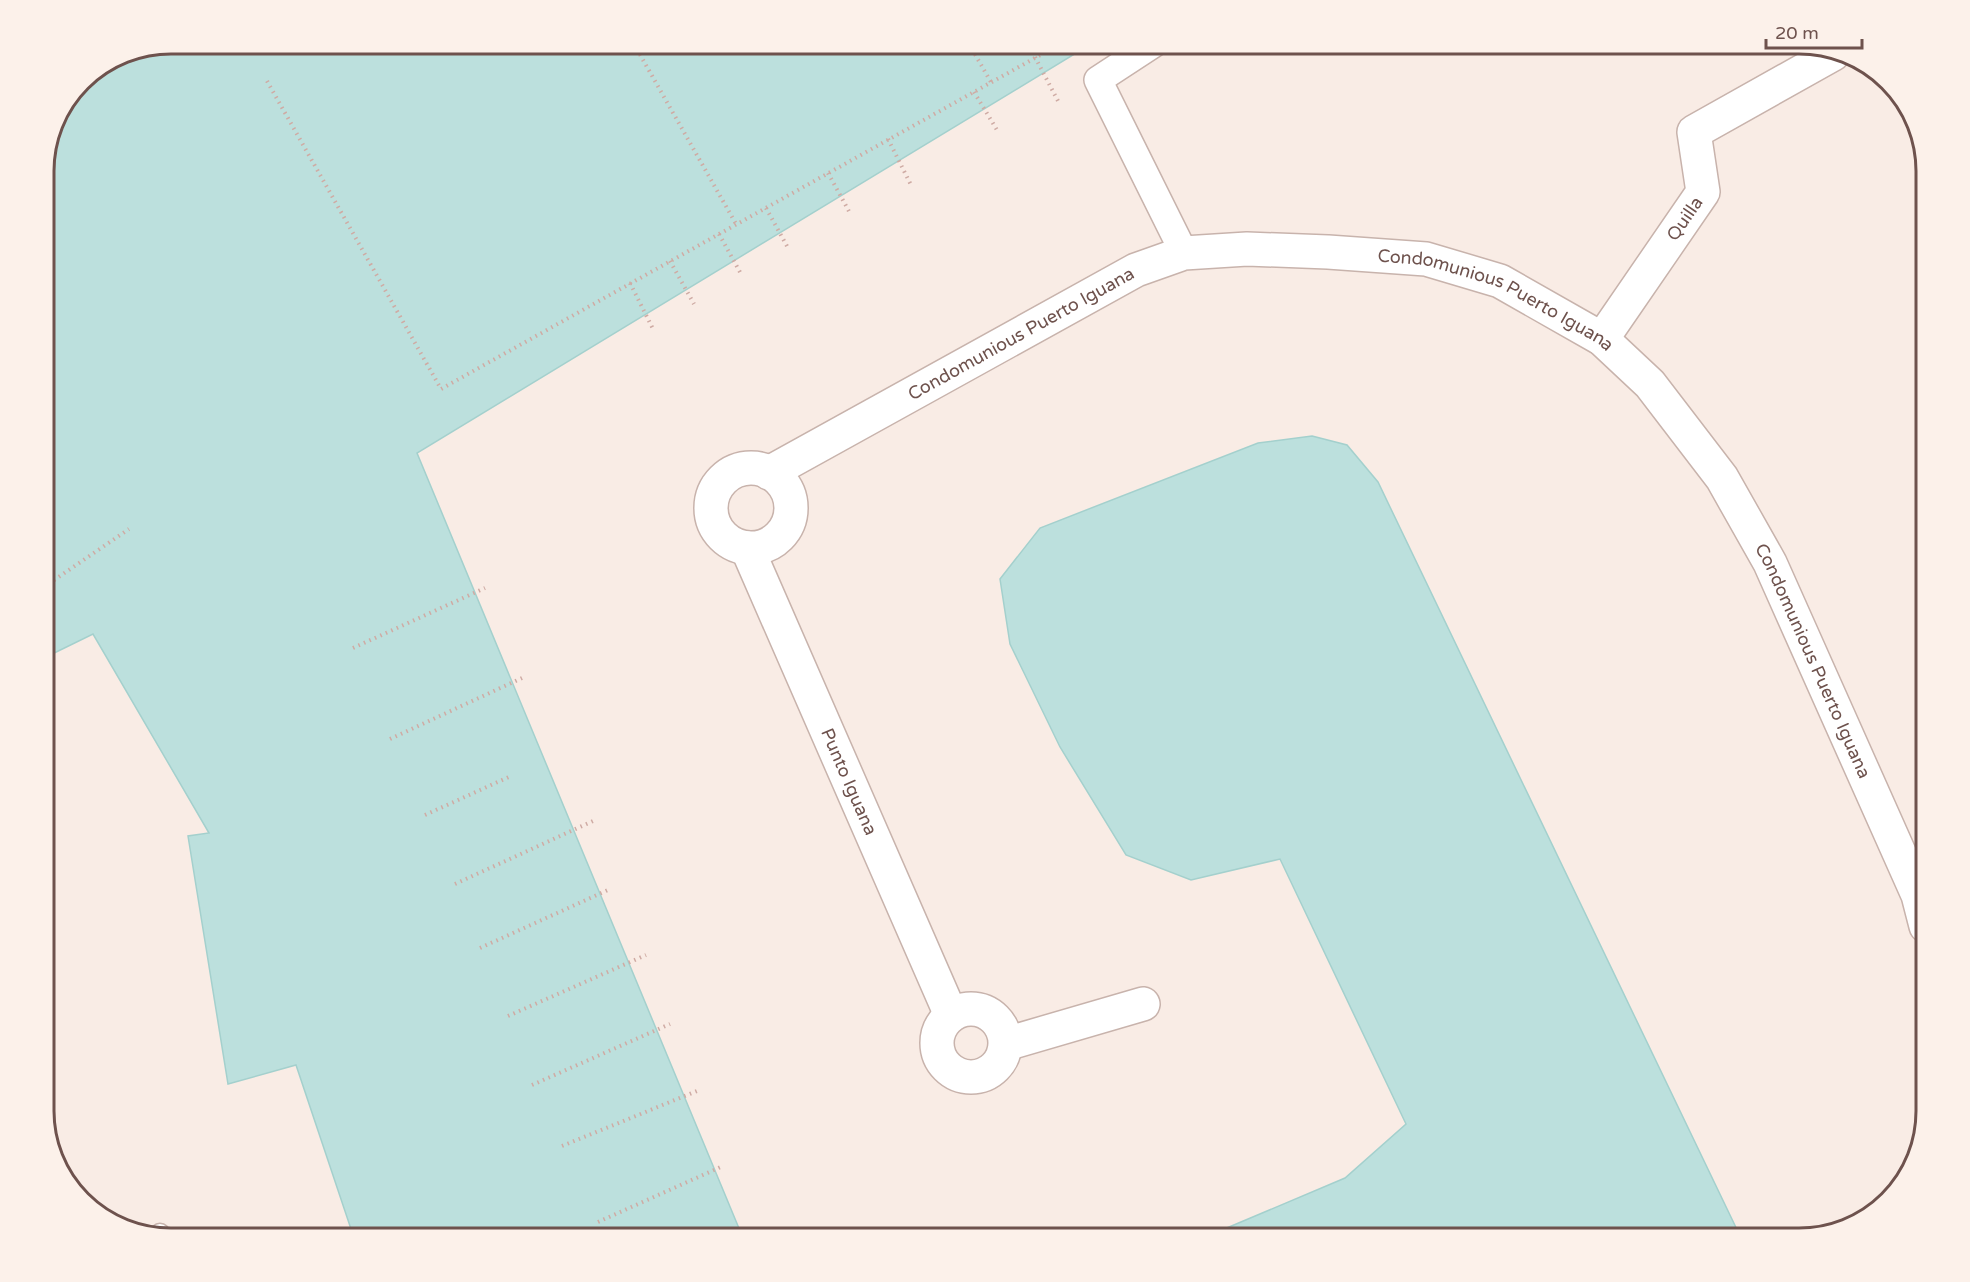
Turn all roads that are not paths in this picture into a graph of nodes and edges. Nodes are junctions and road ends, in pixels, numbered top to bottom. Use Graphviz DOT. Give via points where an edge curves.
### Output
graph roads {
  1 [pos="1138,54"];
  2 [pos="1827,58"];
  3 [pos="1184,254"];
  4 [pos="1602,339"];
  5 [pos="769,472"];
  6 [pos="747,548"];
  7 [pos="1916,891"];
  8 [pos="1143,1004"];
  9 [pos="951,1015"];
  10 [pos="1006,1044"];
  1 -- 3 [label="street" via="1098,80"];
  2 -- 4 [label="street, Quilla" via="1694,132 1703,192"];
  3 -- 4 [label="street, Condomunious Puerto Iguana" via="1247,249 1426,259 1500,281"];
  3 -- 5 [label="street, Condomunious Puerto Iguana" via="1136,270"];
  4 -- 7 [label="street, Condomunious Puerto Iguana" via="1650,384 1722,478 1770,563"];
  5 -- 6 [label="street" via="788,493 789,521 772,542"];
  5 -- 6 [label="street" via="756,468 729,474 712,496 714,525 722,536"];
  6 -- 9 [label="street, Punto Iguana"];
  8 -- 10 [label="street"];
  9 -- 10 [label="street" via="973,1008 985,1011 1002,1027"];
  9 -- 10 [label="street" via="938,1034 937,1046 940,1058 957,1075 969,1078 988,1074 1004,1056"];
}
